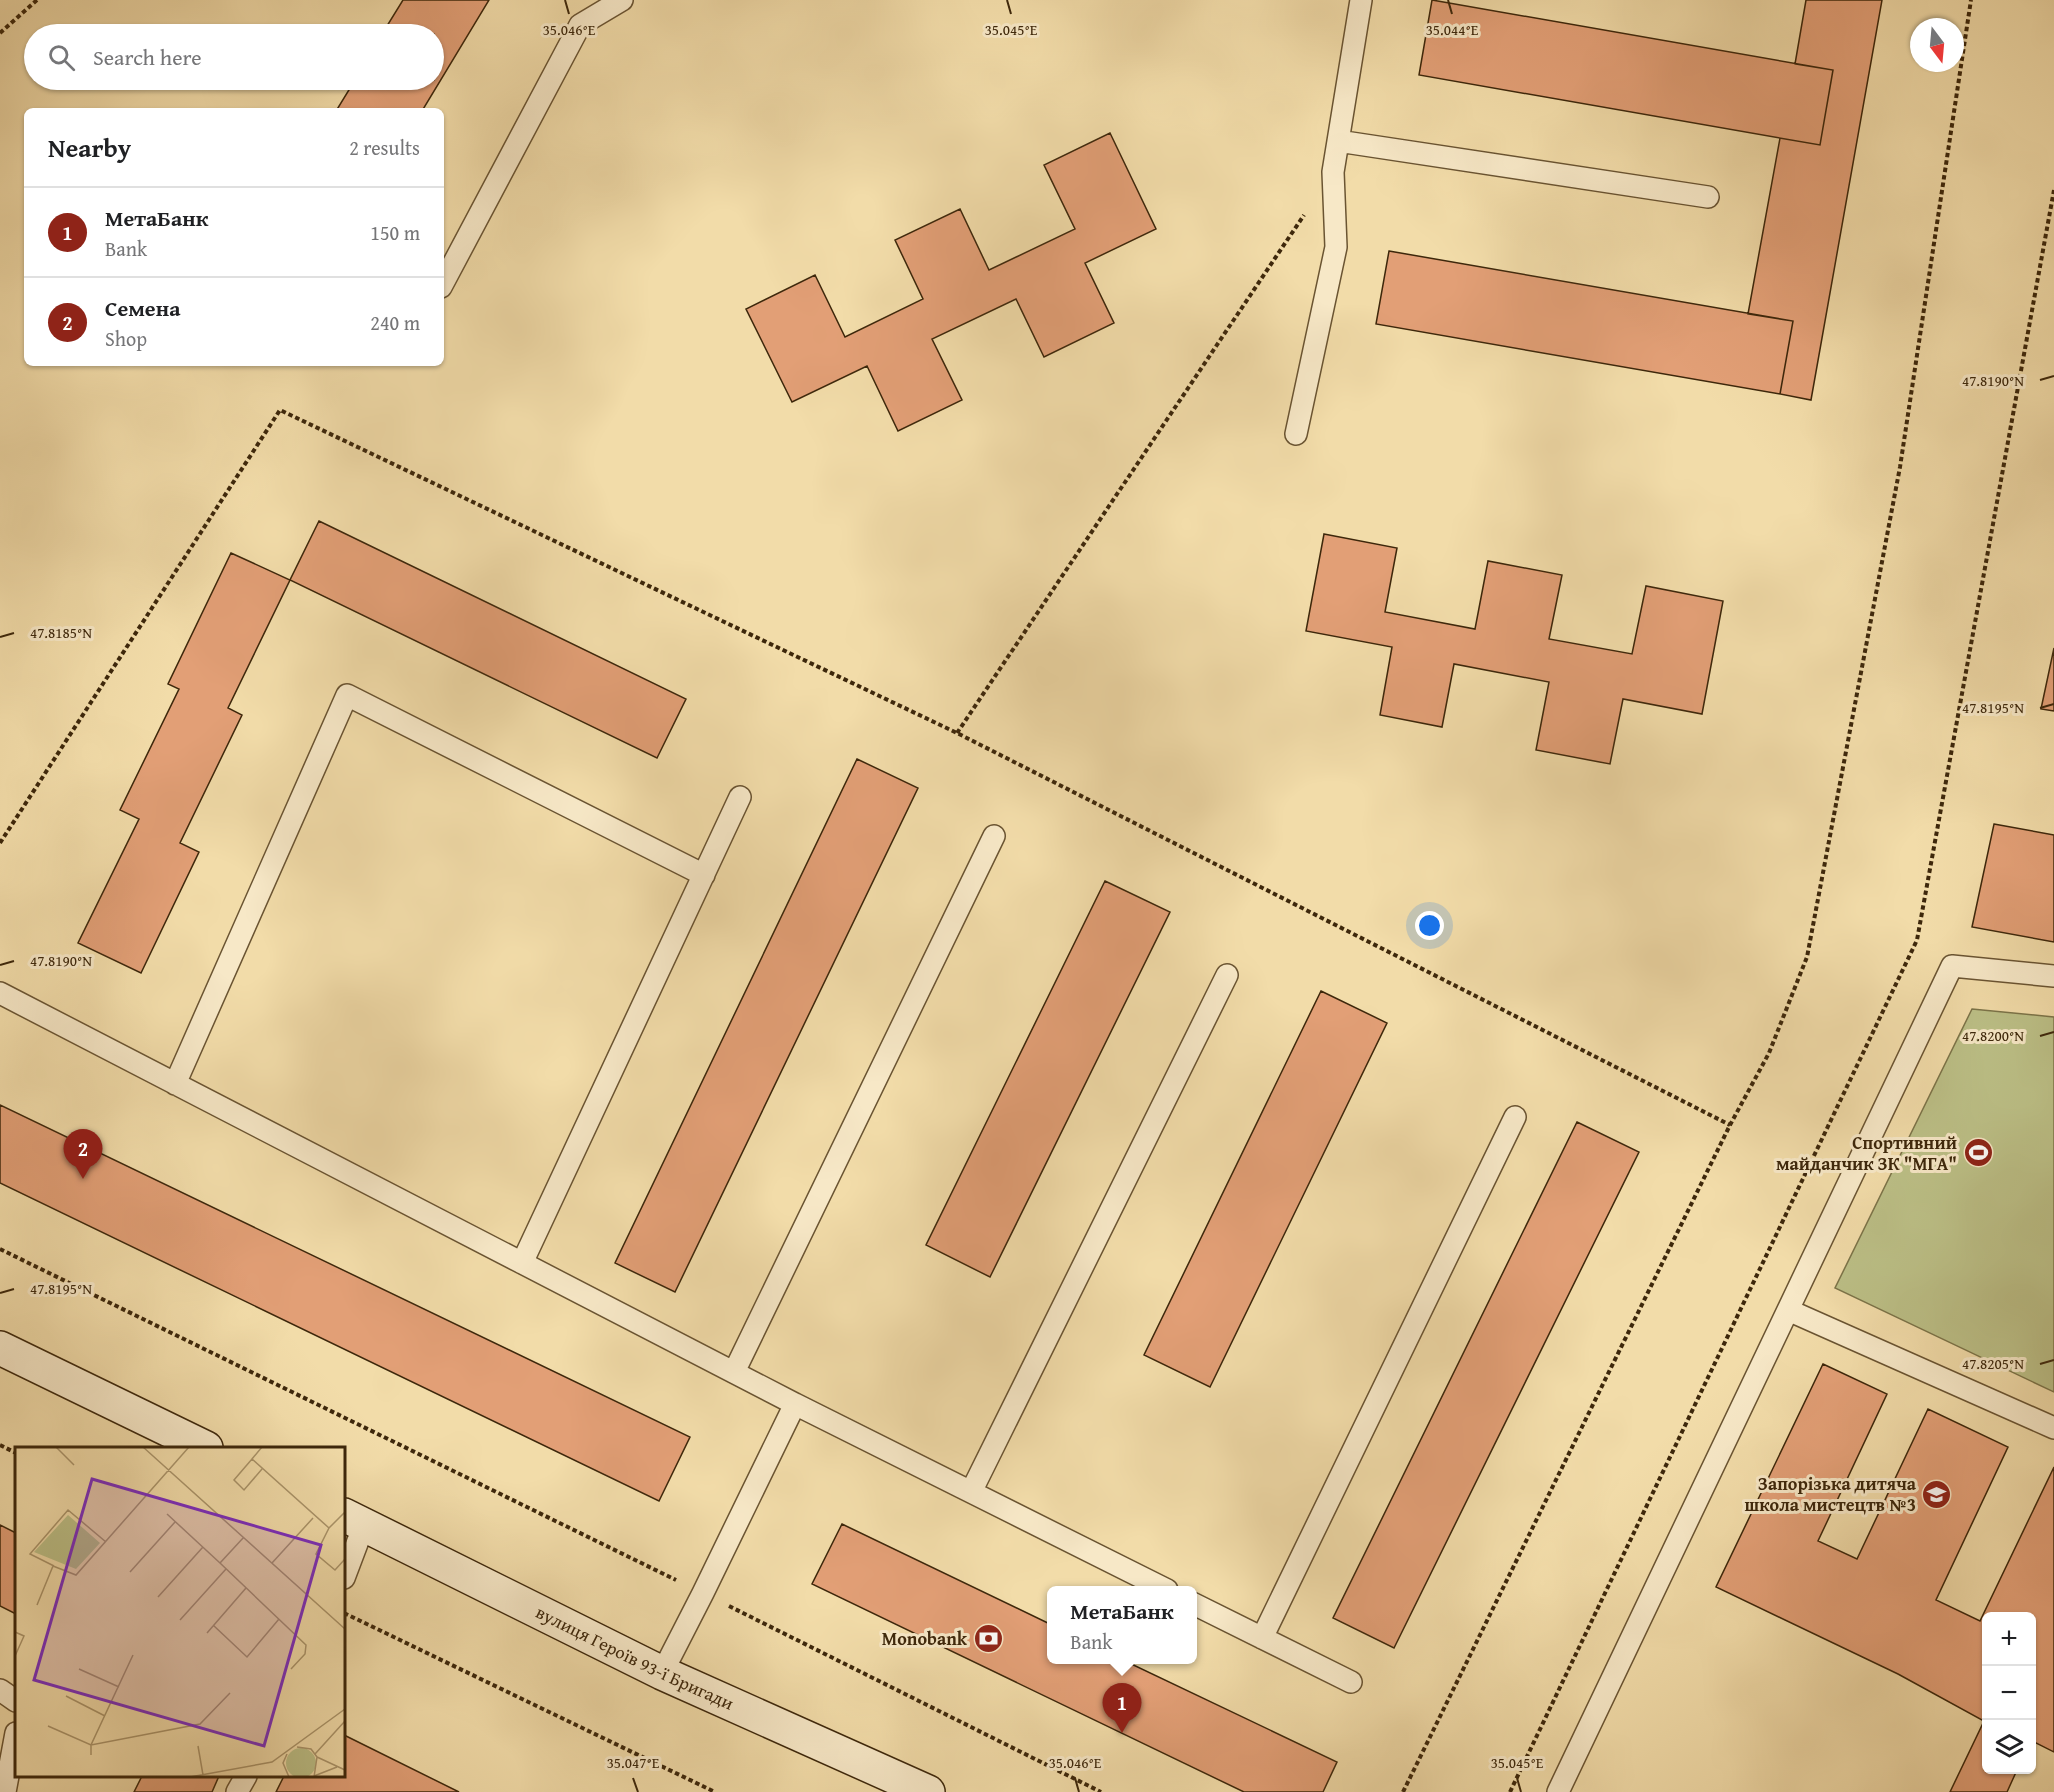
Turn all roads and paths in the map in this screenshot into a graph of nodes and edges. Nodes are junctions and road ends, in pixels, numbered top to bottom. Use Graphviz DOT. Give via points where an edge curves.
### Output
graph roads {
  1 [pos="37,0"];
  2 [pos="622,0"];
  3 [pos="1361,0"];
  4 [pos="1971,0"];
  5 [pos="0,33"];
  6 [pos="1338,141"];
  7 [pos="1333,172"];
  8 [pos="2054,190"];
  9 [pos="1708,197"];
  10 [pos="444,281"];
  11 [pos="1296,434"];
  12 [pos="957,733"];
  13 [pos="740,797"];
  14 [pos="994,836"];
  15 [pos="0,843"];
  16 [pos="704,875"];
  17 [pos="1227,975"];
  18 [pos="2054,976"];
  19 [pos="0,993"];
  20 [pos="175,1084"];
  21 [pos="1515,1117"];
  22 [pos="1730,1125"];
  23 [pos="0,1249"];
  24 [pos="522,1263"];
  25 [pos="1788,1310"];
  26 [pos="0,1348"];
  27 [pos="734,1372"];
  28 [pos="795,1404"];
  29 [pos="2054,1428"];
  30 [pos="0,1445"];
  31 [pos="202,1447"];
  32 [pos="15,1452"];
  33 [pos="971,1492"];
  34 [pos="354,1520"];
  35 [pos="345,1572"];
  36 [pos="1159,1586"];
  37 [pos="703,1593"];
  38 [pos="1197,1606"];
  39 [pos="345,1613"];
  40 [pos="1262,1638"];
  41 [pos="662,1673"];
  42 [pos="1351,1683"];
  43 [pos="0,1690"];
  44 [pos="15,1700"];
  45 [pos="15,1738"];
  46 [pos="245,1777"];
  47 [pos="5,1792"];
  48 [pos="237,1792"];
  49 [pos="715,1792"];
  50 [pos="928,1792"];
  51 [pos="1101,1792"];
  52 [pos="1403,1792"];
  53 [pos="1510,1792"];
  54 [pos="1558,1792"];
  1 -- 5 [label="path"];
  2 -- 10 [label="lane" via="580,25"];
  3 -- 6 [label="lane"];
  4 -- 22 [label="path" via="1900,467 1807,957 1769,1053"];
  6 -- 7 [label="lane"];
  6 -- 9 [label="lane"];
  7 -- 11 [label="lane" via="1336,247"];
  7 -- 12 [label="path"];
  8 -- 53 [label="path" via="1917,940"];
  12 -- 15 [label="path" via="280,410"];
  12 -- 22 [label="path"];
  13 -- 16 [label="lane"];
  14 -- 27 [label="lane"];
  16 -- 20 [label="lane" via="347,695"];
  16 -- 24 [label="lane"];
  17 -- 33 [label="lane"];
  18 -- 25 [label="lane" via="1952,966"];
  19 -- 20 [label="lane"];
  20 -- 24 [label="lane"];
  21 -- 40 [label="lane"];
  22 -- 52 [label="path"];
  23 -- 37 [label="path"];
  24 -- 27 [label="lane"];
  25 -- 29 [label="lane"];
  25 -- 54 [label="lane"];
  26 -- 31 [label="street"];
  27 -- 28 [label="lane"];
  28 -- 33 [label="lane"];
  28 -- 37 [label="lane"];
  30 -- 32 [label="path"];
  33 -- 36 [label="lane"];
  34 -- 35 [label="lane"];
  34 -- 41 [label="street, вулиця Героїв 93-ї Бригади"];
  37 -- 41 [label="lane"];
  37 -- 51 [label="path"];
  38 -- 40 [label="lane"];
  39 -- 49 [label="path"];
  40 -- 42 [label="lane"];
  41 -- 50 [label="street, вулиця Героїв 93-ї Бригади"];
  43 -- 44 [label="lane"];
  45 -- 47 [label="lane"];
  46 -- 48 [label="lane"];
}
